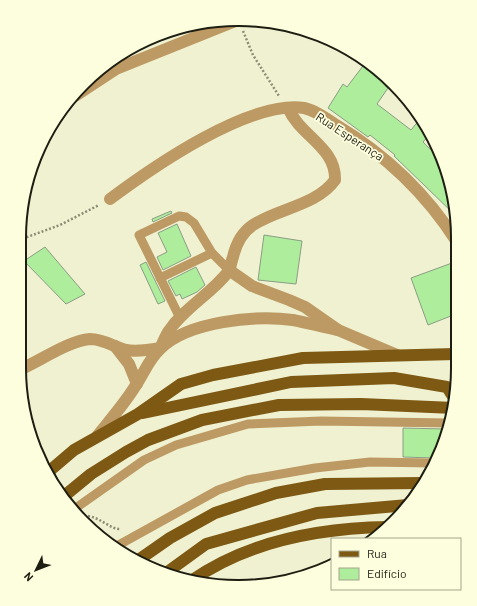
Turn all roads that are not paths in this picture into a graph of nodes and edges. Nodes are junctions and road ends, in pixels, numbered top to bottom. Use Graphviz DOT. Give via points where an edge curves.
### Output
graph roads {
  1 [pos="238,26"];
  2 [pos="90,86"];
  3 [pos="288,108"];
  4 [pos="110,199"];
  5 [pos="451,233"];
  6 [pos="212,253"];
  7 [pos="229,270"];
  8 [pos="160,278"];
  9 [pos="180,318"];
  10 [pos="338,330"];
  11 [pos="114,345"];
  12 [pos="160,348"];
  13 [pos="451,354"];
  14 [pos="397,355"];
  15 [pos="26,367"];
  16 [pos="136,384"];
  17 [pos="450,391"];
  18 [pos="447,408"];
  19 [pos="138,414"];
  20 [pos="444,423"];
  21 [pos="98,435"];
  22 [pos="429,462"];
  23 [pos="52,469"];
  24 [pos="417,483"];
  25 [pos="68,494"];
  26 [pos="400,506"];
  27 [pos="78,507"];
  28 [pos="379,527"];
  29 [pos="120,544"];
  30 [pos="143,557"];
  31 [pos="171,569"];
  32 [pos="199,576"];
  1 -- 2 [label="street" via="116,69"];
  3 -- 4 [label="street, Rua Esperança" via="268,111 213,133 147,172"];
  3 -- 5 [label="street, Rua Esperança" via="306,108 370,147 388,161 429,202"];
  3 -- 7 [label="street" via="302,129 326,150 333,164 335,180 321,195 252,225 240,237"];
  6 -- 7 [label="lane"];
  6 -- 8 [label="lane"];
  6 -- 8 [label="lane" via="194,223 186,217 179,216 139,235"];
  7 -- 9 [label="street" via="213,289"];
  7 -- 10 [label="street" via="252,286 305,307"];
  8 -- 9 [label="lane"];
  9 -- 12 [label="street" via="168,331"];
  10 -- 12 [label="street" via="293,320 262,318 227,322 194,330"];
  10 -- 14 [label="street"];
  11 -- 12 [label="street" via="136,351"];
  11 -- 15 [label="street" via="90,339 75,343"];
  11 -- 16 [label="street" via="129,364"];
  12 -- 16 [label="street"];
  13 -- 14 [label="main road"];
  14 -- 19 [label="main road" via="303,358 213,375 181,384"];
  16 -- 21 [label="street"];
  17 -- 19 [label="main road" via="447,387 394,378 291,382"];
  18 -- 25 [label="main road" via="360,404 279,405 202,420 148,440 126,452 91,474"];
  19 -- 21 [label="main road"];
  20 -- 27 [label="lane" via="314,421 248,424 176,445 144,460"];
  21 -- 23 [label="main road" via="74,450"];
  22 -- 29 [label="lane" via="370,462 315,468 247,480 218,490"];
  24 -- 30 [label="main road" via="325,484 276,493 215,513 170,538"];
  26 -- 31 [label="main road" via="317,513 206,544"];
  28 -- 32 [label="main road" via="316,533 272,543 237,555"];
}
